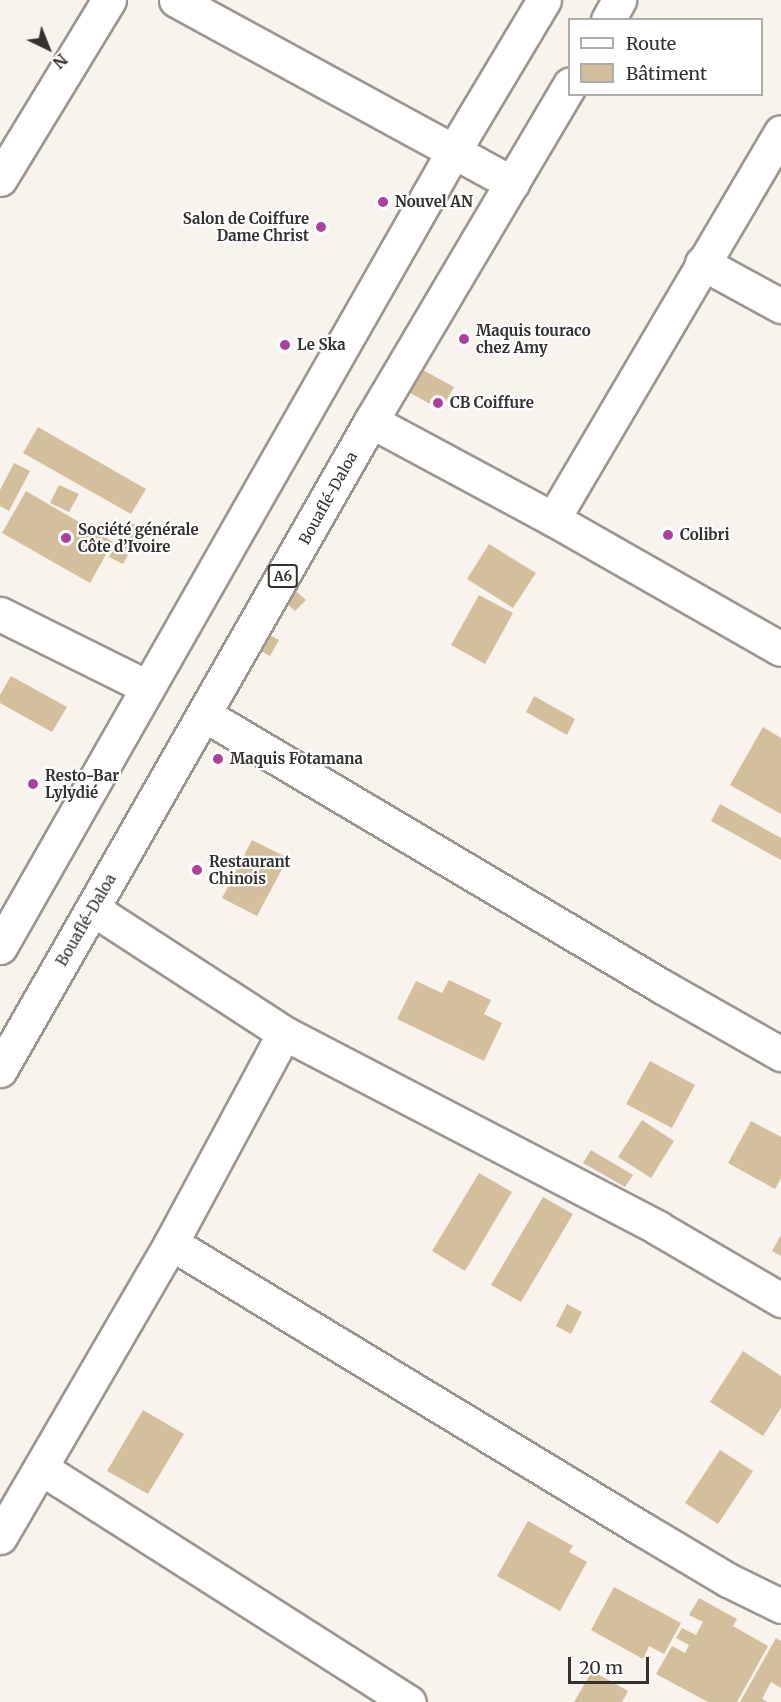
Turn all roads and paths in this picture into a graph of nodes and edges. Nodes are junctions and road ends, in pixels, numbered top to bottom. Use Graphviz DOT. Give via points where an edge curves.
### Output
graph roads {
  1 [pos="109,0"];
  2 [pos="176,0"];
  3 [pos="544,0"];
  4 [pos="619,0"];
  5 [pos="609,18"];
  6 [pos="568,87"];
  7 [pos="781,132"];
  8 [pos="453,152"];
  9 [pos="0,179"];
  10 [pos="512,183"];
  11 [pos="702,263"];
  12 [pos="781,306"];
  13 [pos="371,421"];
  14 [pos="553,519"];
  15 [pos="0,614"];
  16 [pos="781,649"];
  17 [pos="147,687"];
  18 [pos="205,716"];
  19 [pos="93,909"];
  20 [pos="0,947"];
  21 [pos="284,1033"];
  22 [pos="781,1054"];
  23 [pos="0,1070"];
  24 [pos="171,1243"];
  25 [pos="781,1300"];
  26 [pos="41,1468"];
  27 [pos="0,1537"];
  28 [pos="781,1606"];
  29 [pos="409,1702"];
  1 -- 9 [label="main road"];
  2 -- 8 [label="main road"];
  3 -- 8 [label="main road"];
  4 -- 5 [label="main road"];
  6 -- 10 [label="main road, Bouaflé-Daloa / A6"];
  7 -- 11 [label="main road"];
  8 -- 10 [label="main road"];
  8 -- 17 [label="main road"];
  10 -- 13 [label="main road, Bouaflé-Daloa / A6"];
  11 -- 12 [label="main road"];
  11 -- 14 [label="main road"];
  13 -- 14 [label="main road"];
  13 -- 18 [label="main road, Bouaflé-Daloa / A6"];
  14 -- 16 [label="main road"];
  15 -- 17 [label="main road"];
  17 -- 20 [label="main road"];
  18 -- 19 [label="main road, Bouaflé-Daloa / A6"];
  18 -- 22 [label="main road"];
  19 -- 21 [label="main road"];
  19 -- 23 [label="main road, Bouaflé-Daloa / A6"];
  21 -- 24 [label="main road"];
  21 -- 25 [label="main road" via="657,1228"];
  24 -- 26 [label="main road"];
  24 -- 28 [label="main road" via="728,1580"];
  26 -- 27 [label="main road"];
  26 -- 29 [label="main road"];
}
